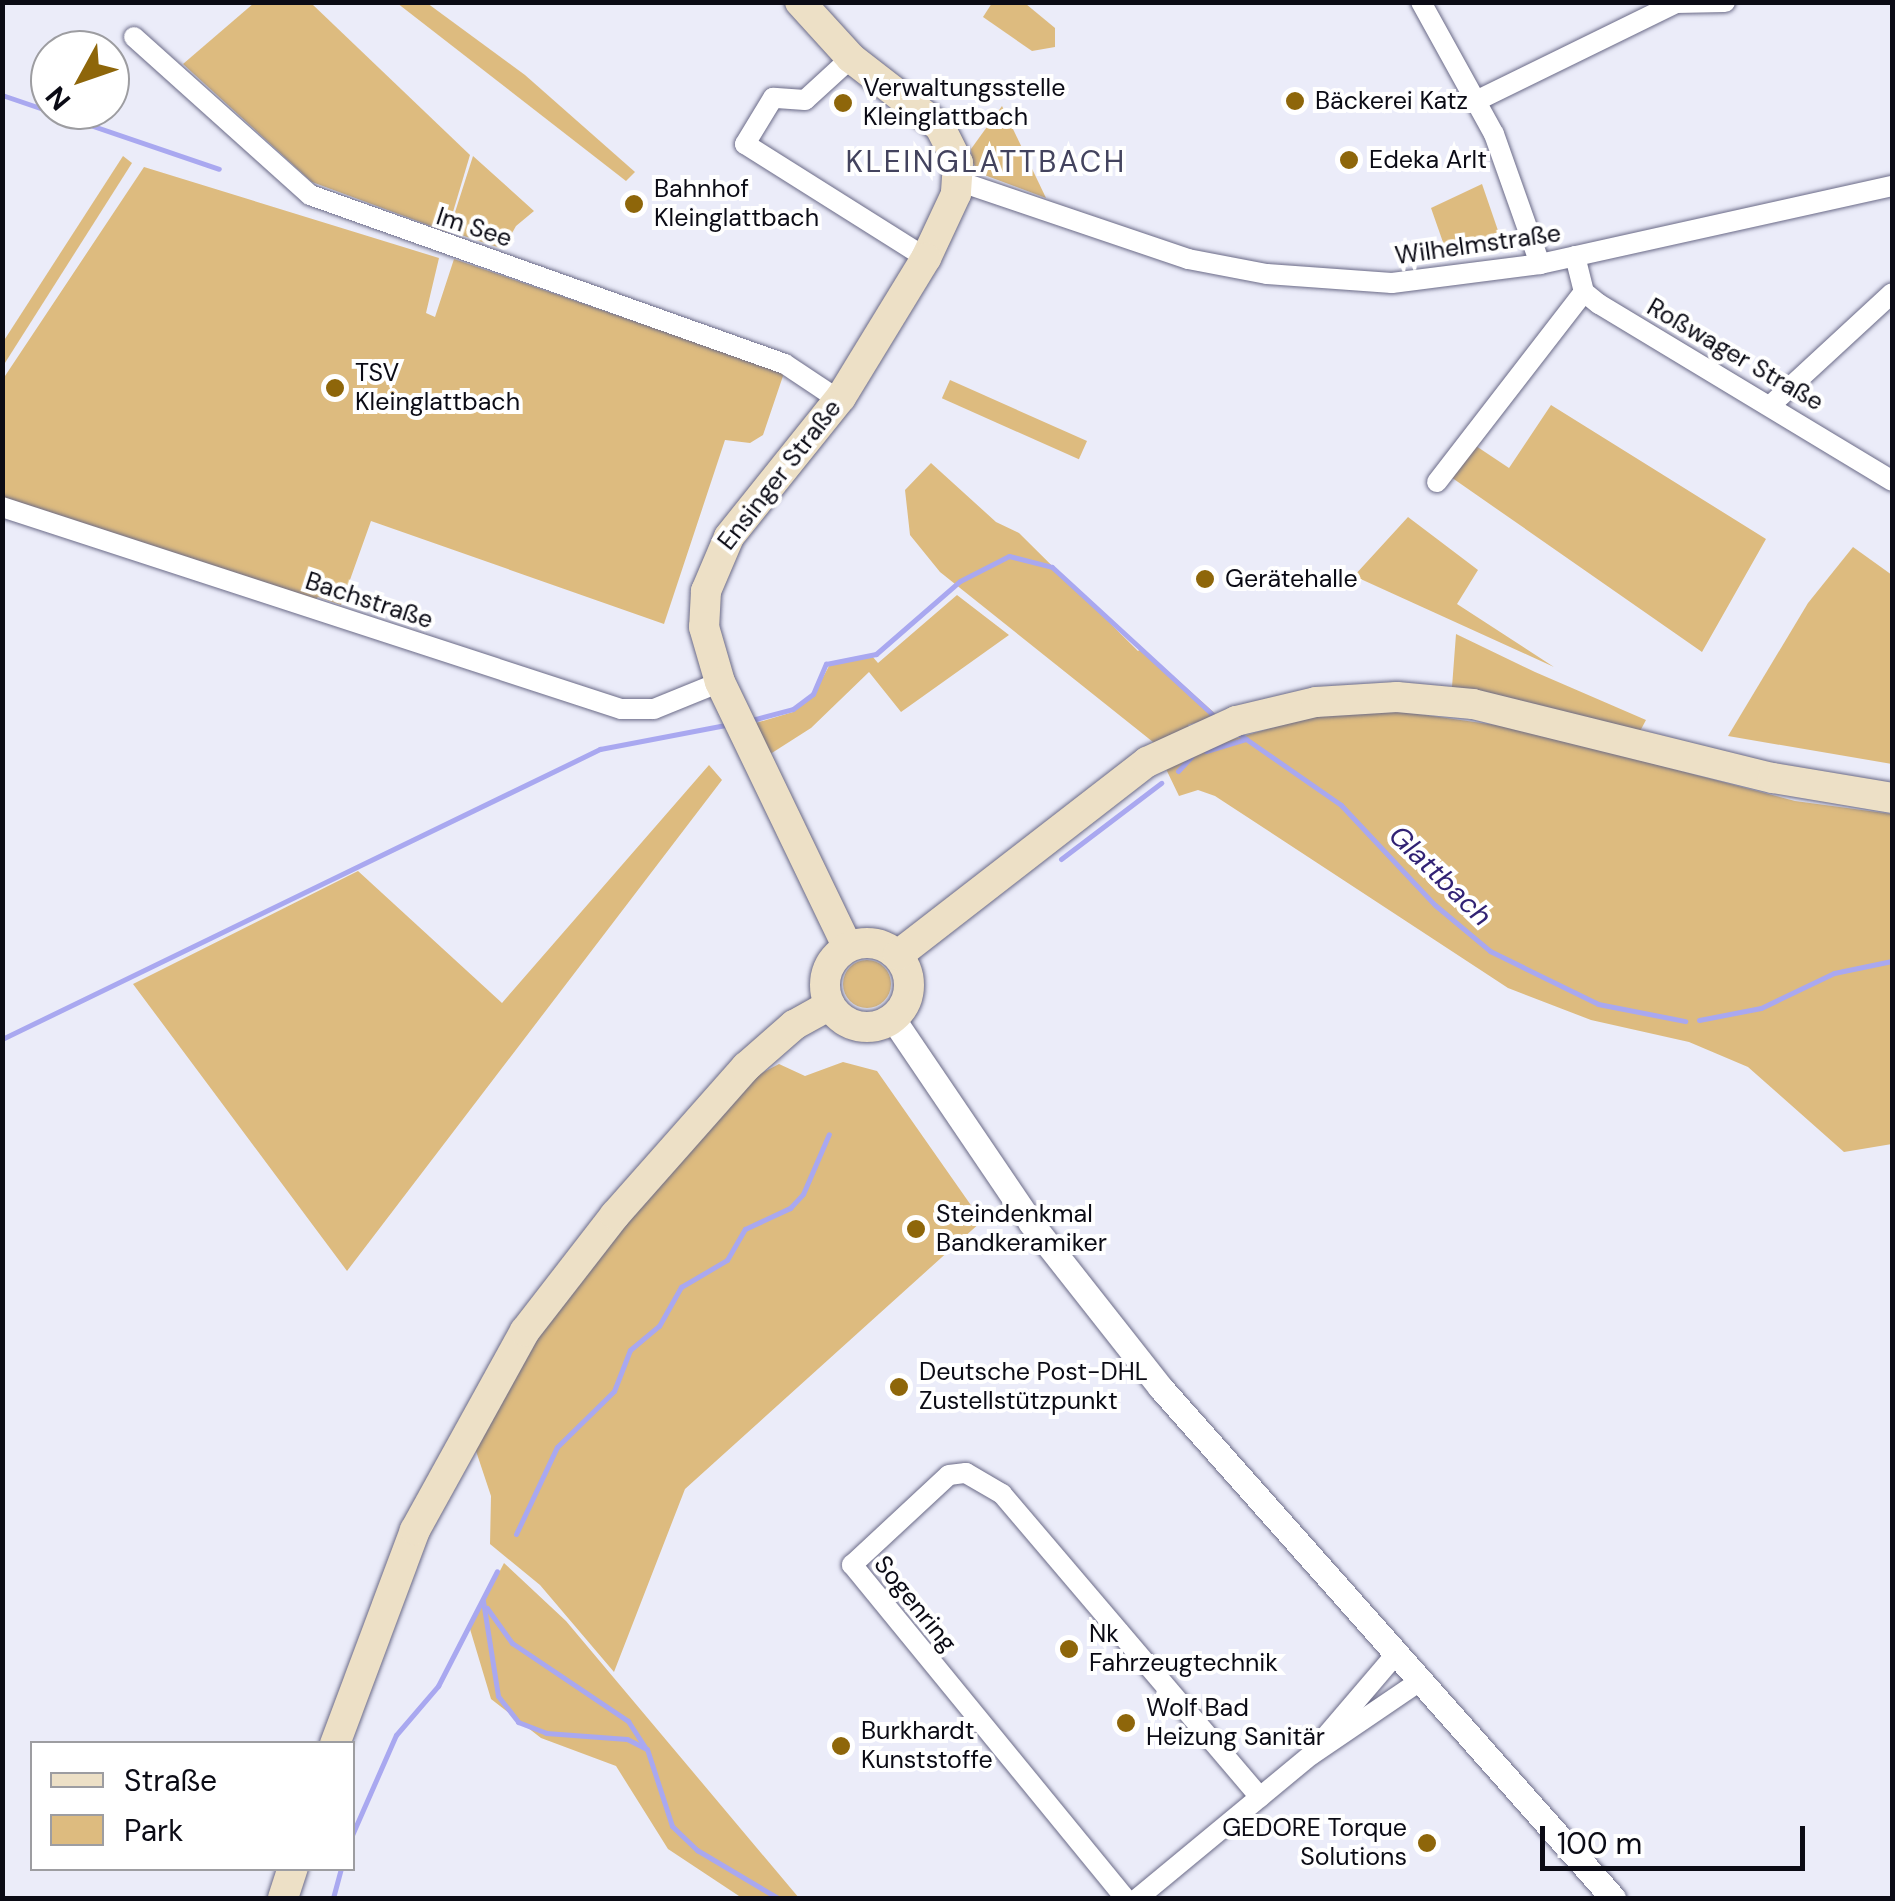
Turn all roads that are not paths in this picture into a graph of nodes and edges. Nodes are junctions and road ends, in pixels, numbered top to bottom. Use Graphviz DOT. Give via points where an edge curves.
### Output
graph roads {
  1 [pos="800,2"];
  2 [pos="1421,2"];
  3 [pos="1725,2"];
  4 [pos="134,37"];
  5 [pos="852,58"];
  6 [pos="1478,100"];
  7 [pos="958,181"];
  8 [pos="1892,186"];
  9 [pos="1575,256"];
  10 [pos="926,258"];
  11 [pos="1540,264"];
  12 [pos="1584,292"];
  13 [pos="1892,294"];
  14 [pos="839,400"];
  15 [pos="1772,403"];
  16 [pos="1892,480"];
  17 [pos="1437,482"];
  18 [pos="2,507"];
  19 [pos="720,682"];
  20 [pos="1892,798"];
  21 [pos="847,946"];
  22 [pos="898,956"];
  23 [pos="830,1006"];
  24 [pos="892,1018"];
  25 [pos="1396,1654"];
  26 [pos="1420,1681"];
  27 [pos="336,1741"];
  28 [pos="1311,1755"];
  29 [pos="1260,1797"];
  30 [pos="292,1871"];
  31 [pos="283,1898"];
  32 [pos="1125,1898"];
  33 [pos="1138,1898"];
  34 [pos="1613,1898"];
  1 -- 5 [label="main road"];
  2 -- 6 [label="street"];
  3 -- 6 [label="street" via="1676,2"];
  4 -- 14 [label="street, Im See" via="310,195 785,364"];
  5 -- 7 [label="main road" via="940,127 954,151"];
  5 -- 10 [label="street" via="805,100 773,98 745,144"];
  6 -- 11 [label="street"];
  7 -- 10 [label="main road, Ensinger Straße"];
  7 -- 11 [label="street, Wilhelmstraße" via="1188,259 1267,274 1406,283"];
  8 -- 9 [label="street, Wilhelmstraße"];
  9 -- 11 [label="street, Wilhelmstraße"];
  9 -- 12 [label="street"];
  10 -- 14 [label="main road, Ensinger Straße"];
  12 -- 15 [label="street, Roßwager Straße"];
  12 -- 17 [label="street"];
  13 -- 15 [label="street"];
  14 -- 19 [label="main road, Ensinger Straße" via="714,564 704,627"];
  15 -- 16 [label="street, Roßwager Straße"];
  18 -- 19 [label="street, Bachstraße" via="621,709 654,708"];
  19 -- 21 [label="main road, Ensinger Straße"];
  20 -- 22 [label="main road" via="1773,778 1446,700 1348,698 1227,724 1125,776"];
  21 -- 22 [label="main road" via="871,942"];
  21 -- 23 [label="main road" via="826,972"];
  22 -- 24 [label="main road" via="908,994"];
  23 -- 24 [label="main road" via="860,1027"];
  23 -- 27 [label="main road" via="794,1025 746,1067 615,1214 525,1331 459,1440 415,1530"];
  24 -- 25 [label="street" via="1077,1284"];
  25 -- 26 [label="street"];
  25 -- 28 [label="street"];
  26 -- 28 [label="street"];
  26 -- 34 [label="street"];
  28 -- 29 [label="street"];
  29 -- 32 [label="street, Sogenring" via="1002,1494 966,1473 950,1475 865,1546 853,1559 854,1572"];
  29 -- 33 [label="street"];
  30 -- 31 [label="main road"];
}
